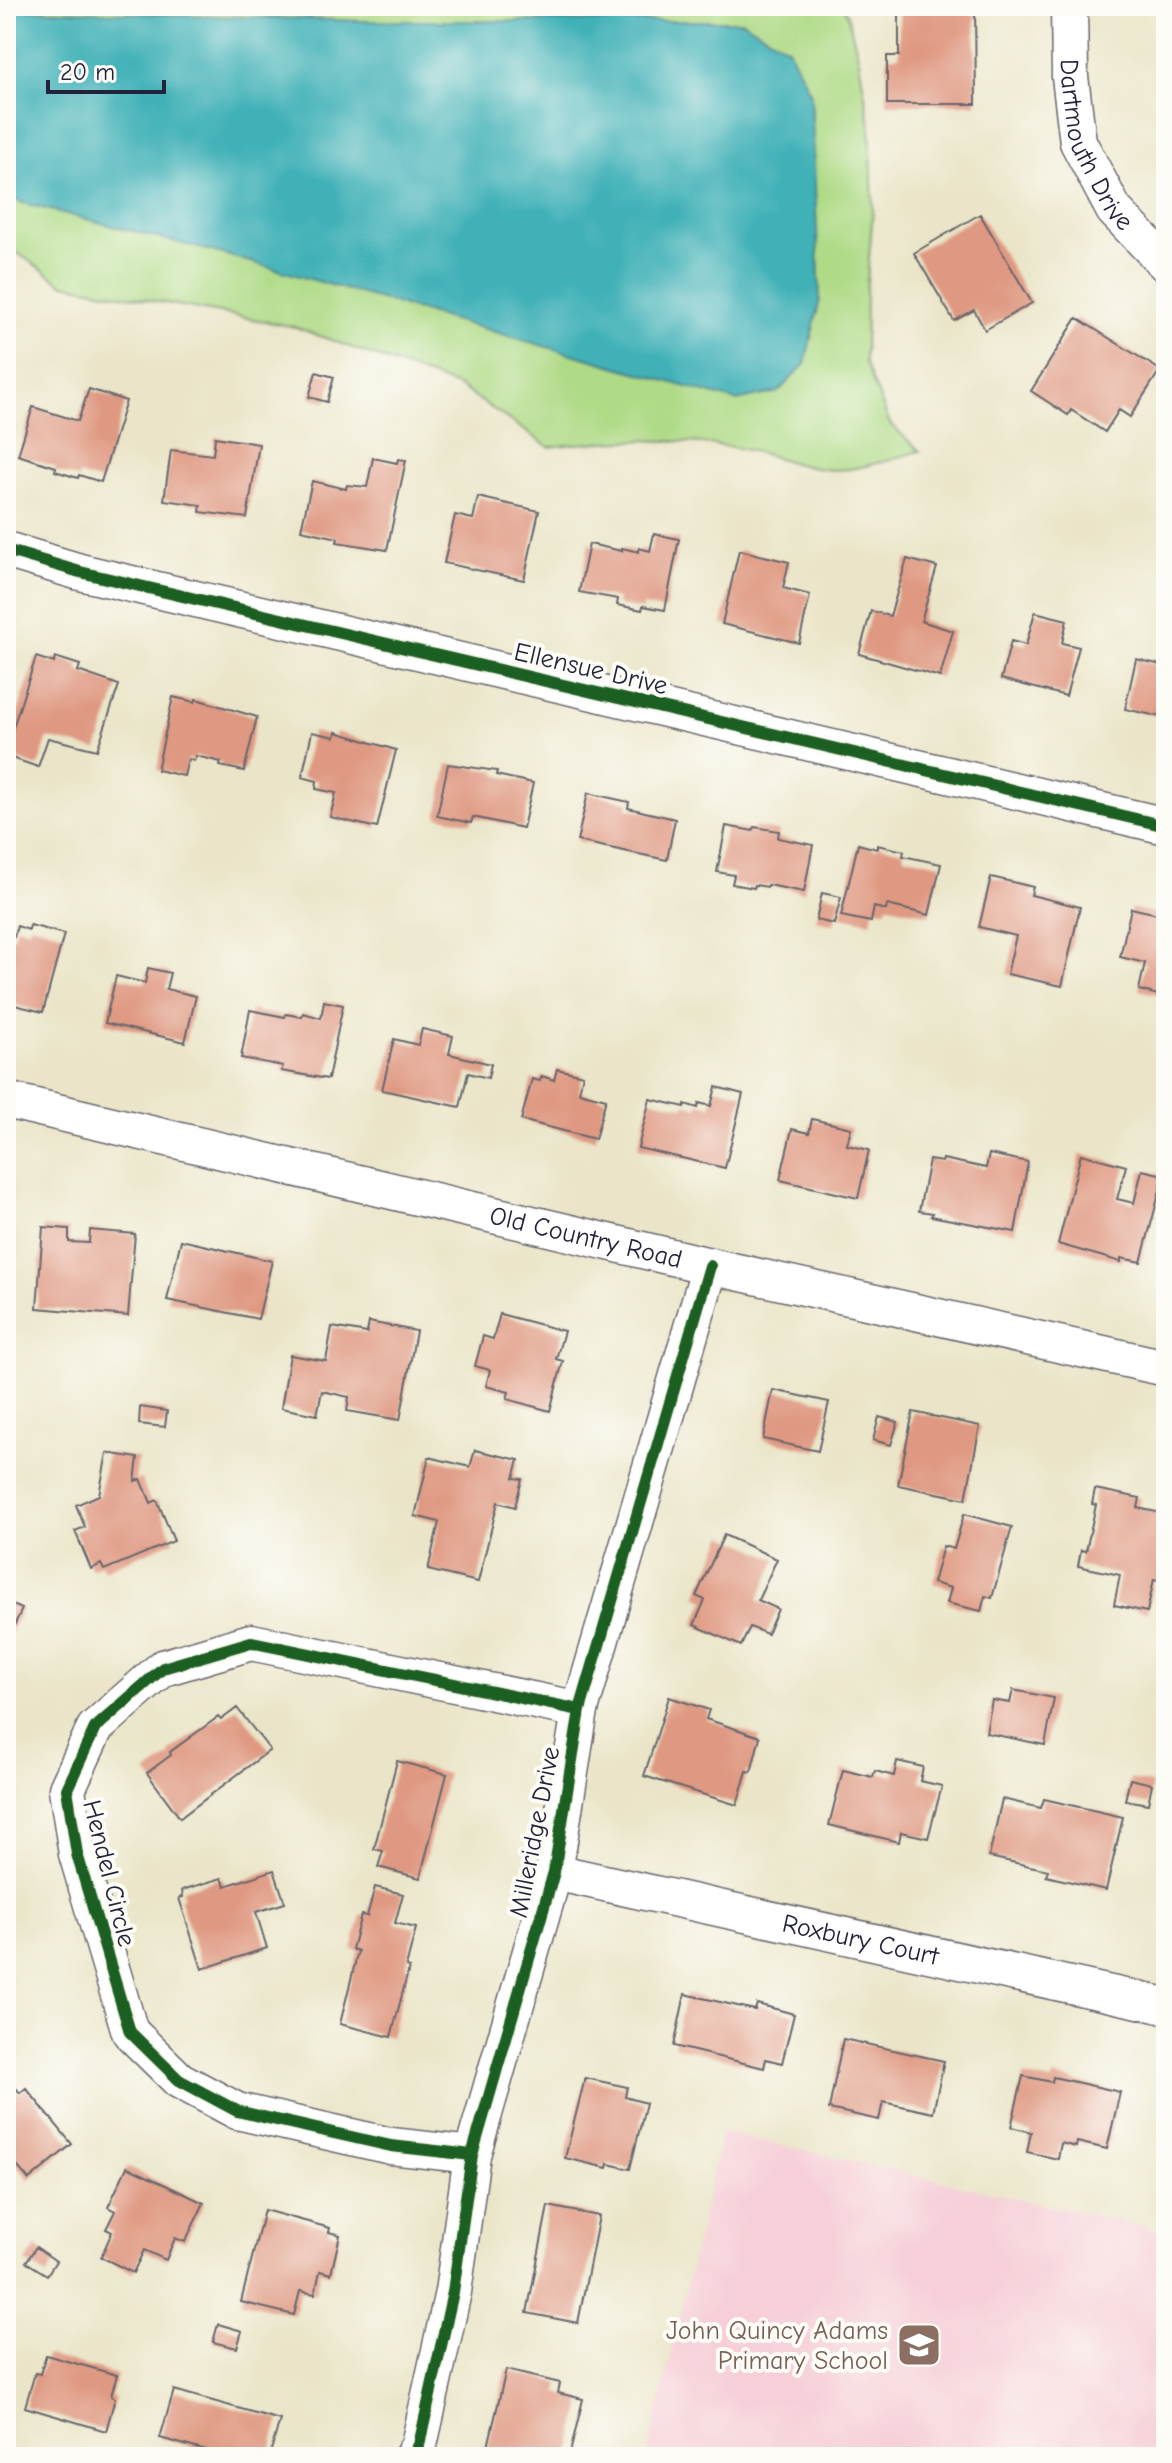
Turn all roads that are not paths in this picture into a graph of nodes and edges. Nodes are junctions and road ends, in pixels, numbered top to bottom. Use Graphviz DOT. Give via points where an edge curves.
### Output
graph roads {
  1 [pos="1069,6"];
  2 [pos="1166,264"];
  3 [pos="6,550"];
  4 [pos="1166,826"];
  5 [pos="6,1100"];
  6 [pos="710,1266"];
  7 [pos="1166,1368"];
  8 [pos="580,1710"];
  9 [pos="554,1872"];
  10 [pos="1166,2006"];
  11 [pos="472,2155"];
  12 [pos="412,2457"];
  1 -- 2 [label="street, Dartmouth Drive" via="1078,142 1114,210"];
  3 -- 4 [label="street, Ellensue Drive" via="80,572"];
  5 -- 6 [label="street, Old Country Road"];
  6 -- 7 [label="street, Old Country Road"];
  6 -- 8 [label="street, Milleridge Drive"];
  8 -- 9 [label="street, Milleridge Drive"];
  8 -- 11 [label="street, Hendel Circle" via="251,1642 163,1668 95,1728 67,1789 77,1854 130,2032 179,2080 237,2111 391,2146"];
  9 -- 10 [label="street, Roxbury Court"];
  9 -- 11 [label="street, Milleridge Drive"];
  11 -- 12 [label="street, Milleridge Drive" via="453,2292"];
}
